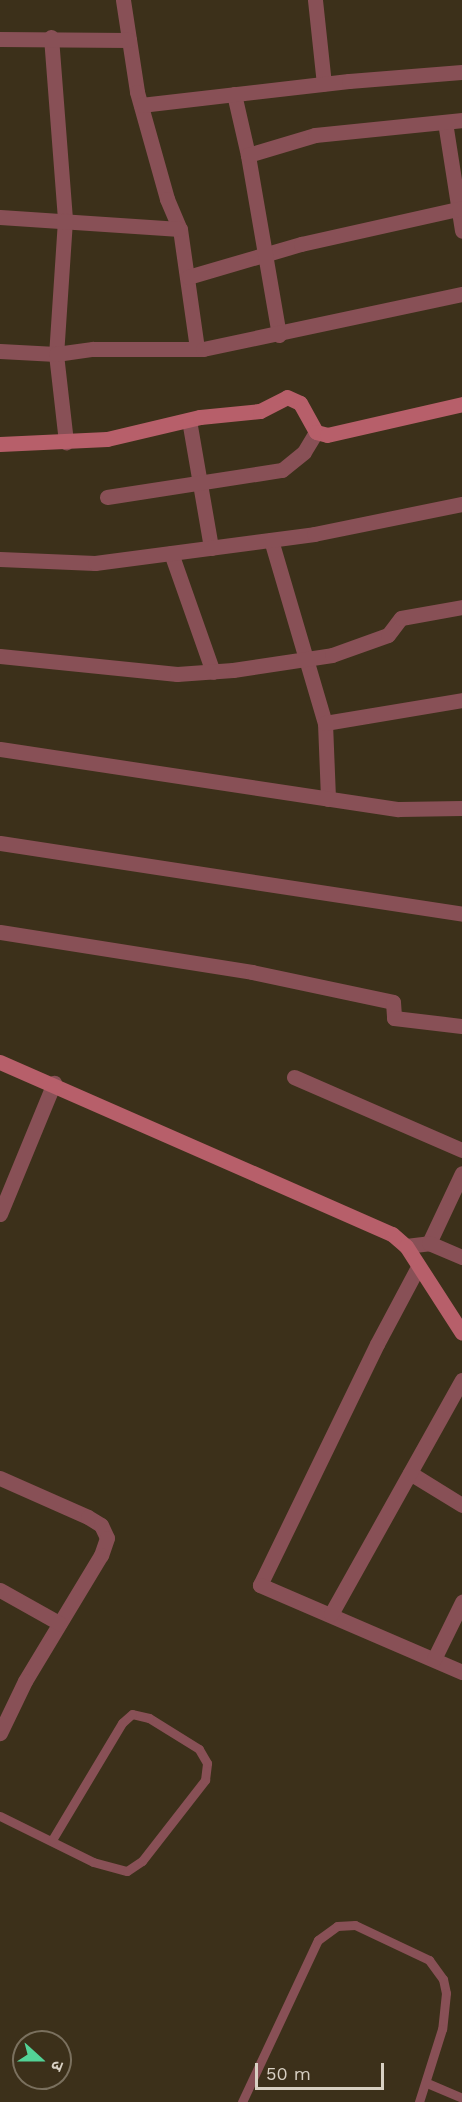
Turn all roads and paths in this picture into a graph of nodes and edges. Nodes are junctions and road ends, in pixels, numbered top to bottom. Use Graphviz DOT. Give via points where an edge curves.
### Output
graph roads {
  1 [pos="123,0"];
  2 [pos="315,0"];
  3 [pos="51,38"];
  4 [pos="0,39"];
  5 [pos="129,40"];
  6 [pos="462,72"];
  7 [pos="324,84"];
  8 [pos="234,94"];
  9 [pos="141,105"];
  10 [pos="462,120"];
  11 [pos="445,122"];
  12 [pos="248,155"];
  13 [pos="460,208"];
  14 [pos="0,217"];
  15 [pos="65,220"];
  16 [pos="180,229"];
  17 [pos="462,231"];
  18 [pos="263,256"];
  19 [pos="188,277"];
  20 [pos="462,294"];
  21 [pos="279,335"];
  22 [pos="197,349"];
  23 [pos="0,351"];
  24 [pos="56,354"];
  25 [pos="462,404"];
  26 [pos="189,420"];
  27 [pos="316,432"];
  28 [pos="66,442"];
  29 [pos="0,444"];
  30 [pos="200,482"];
  31 [pos="107,496"];
  32 [pos="462,504"];
  33 [pos="271,540"];
  34 [pos="211,548"];
  35 [pos="171,553"];
  36 [pos="0,559"];
  37 [pos="462,607"];
  38 [pos="0,656"];
  39 [pos="306,659"];
  40 [pos="213,672"];
  41 [pos="462,700"];
  42 [pos="325,723"];
  43 [pos="0,749"];
  44 [pos="328,799"];
  45 [pos="462,808"];
  46 [pos="0,843"];
  47 [pos="462,914"];
  48 [pos="0,932"];
  49 [pos="462,1026"];
  50 [pos="0,1062"];
  51 [pos="294,1077"];
  52 [pos="54,1083"];
  53 [pos="460,1143"];
  54 [pos="462,1173"];
  55 [pos="0,1214"];
  56 [pos="429,1243"];
  57 [pos="406,1246"];
  58 [pos="462,1257"];
  59 [pos="418,1267"];
  60 [pos="462,1333"];
  61 [pos="462,1380"];
  62 [pos="410,1473"];
  63 [pos="0,1478"];
  64 [pos="462,1505"];
  65 [pos="0,1590"];
  66 [pos="462,1602"];
  67 [pos="331,1614"];
  68 [pos="59,1623"];
  69 [pos="434,1659"];
  70 [pos="462,1672"];
  71 [pos="0,1733"];
  72 [pos="0,1816"];
  73 [pos="52,1840"];
  74 [pos="427,2083"];
  75 [pos="462,2098"];
  76 [pos="242,2102"];
  77 [pos="419,2102"];
  1 -- 5 [label="street"];
  2 -- 7 [label="street"];
  3 -- 4 [label="street"];
  3 -- 5 [label="street"];
  3 -- 15 [label="street"];
  5 -- 9 [label="street"];
  6 -- 7 [label="street"];
  7 -- 8 [label="street"];
  8 -- 9 [label="street"];
  8 -- 12 [label="street"];
  9 -- 16 [label="street" via="167,199"];
  10 -- 11 [label="street"];
  11 -- 12 [label="street" via="315,135"];
  11 -- 13 [label="street"];
  12 -- 18 [label="street"];
  13 -- 17 [label="street"];
  13 -- 18 [label="street"];
  14 -- 15 [label="street"];
  15 -- 16 [label="street"];
  15 -- 24 [label="street"];
  16 -- 19 [label="street"];
  18 -- 19 [label="street"];
  18 -- 21 [label="street"];
  19 -- 22 [label="street"];
  20 -- 21 [label="street"];
  21 -- 22 [label="street"];
  22 -- 24 [label="street" via="93,349"];
  23 -- 24 [label="street"];
  24 -- 28 [label="street"];
  25 -- 27 [label="street" via="367,429 327,435"];
  26 -- 27 [label="street" via="260,411 287,397 300,403"];
  26 -- 28 [label="street" via="107,439"];
  26 -- 30 [label="street"];
  27 -- 30 [label="street" via="304,452 282,470"];
  28 -- 29 [label="street"];
  30 -- 31 [label="street"];
  30 -- 34 [label="street"];
  32 -- 33 [label="street"];
  33 -- 34 [label="street"];
  33 -- 39 [label="street"];
  34 -- 35 [label="street"];
  35 -- 36 [label="street" via="94,563"];
  35 -- 40 [label="street"];
  37 -- 39 [label="street" via="401,618 388,635 332,656"];
  38 -- 40 [label="street" via="177,675"];
  39 -- 40 [label="street"];
  39 -- 42 [label="street"];
  41 -- 42 [label="street"];
  42 -- 44 [label="street"];
  43 -- 44 [label="street"];
  44 -- 45 [label="street" via="399,809"];
  46 -- 47 [label="street"];
  48 -- 49 [label="street" via="252,972 393,1002 394,1018"];
  50 -- 52 [label="street"];
  51 -- 53 [label="street"];
  52 -- 55 [label="street"];
  52 -- 57 [label="street" via="392,1234"];
  54 -- 56 [label="street"];
  56 -- 57 [label="street"];
  56 -- 58 [label="street"];
  57 -- 59 [label="street"];
  59 -- 60 [label="street"];
  59 -- 67 [label="street" via="376,1344 260,1585"];
  61 -- 62 [label="street"];
  62 -- 64 [label="street"];
  62 -- 67 [label="street"];
  63 -- 68 [label="street" via="88,1517 101,1525 107,1538 102,1555"];
  65 -- 68 [label="street"];
  66 -- 69 [label="street"];
  67 -- 69 [label="street"];
  68 -- 71 [label="street"];
  69 -- 70 [label="street"];
  72 -- 73 [label="lane"];
  73 -- 73 [label="lane" via="122,1723 132,1714 149,1718 199,1749 207,1763 205,1780 142,1861 127,1871 93,1862"];
  74 -- 75 [label="lane"];
  74 -- 76 [label="lane" via="442,2029 446,1994 443,1979 429,1960 355,1925 337,1926 318,1940"];
  74 -- 77 [label="lane"];
}
